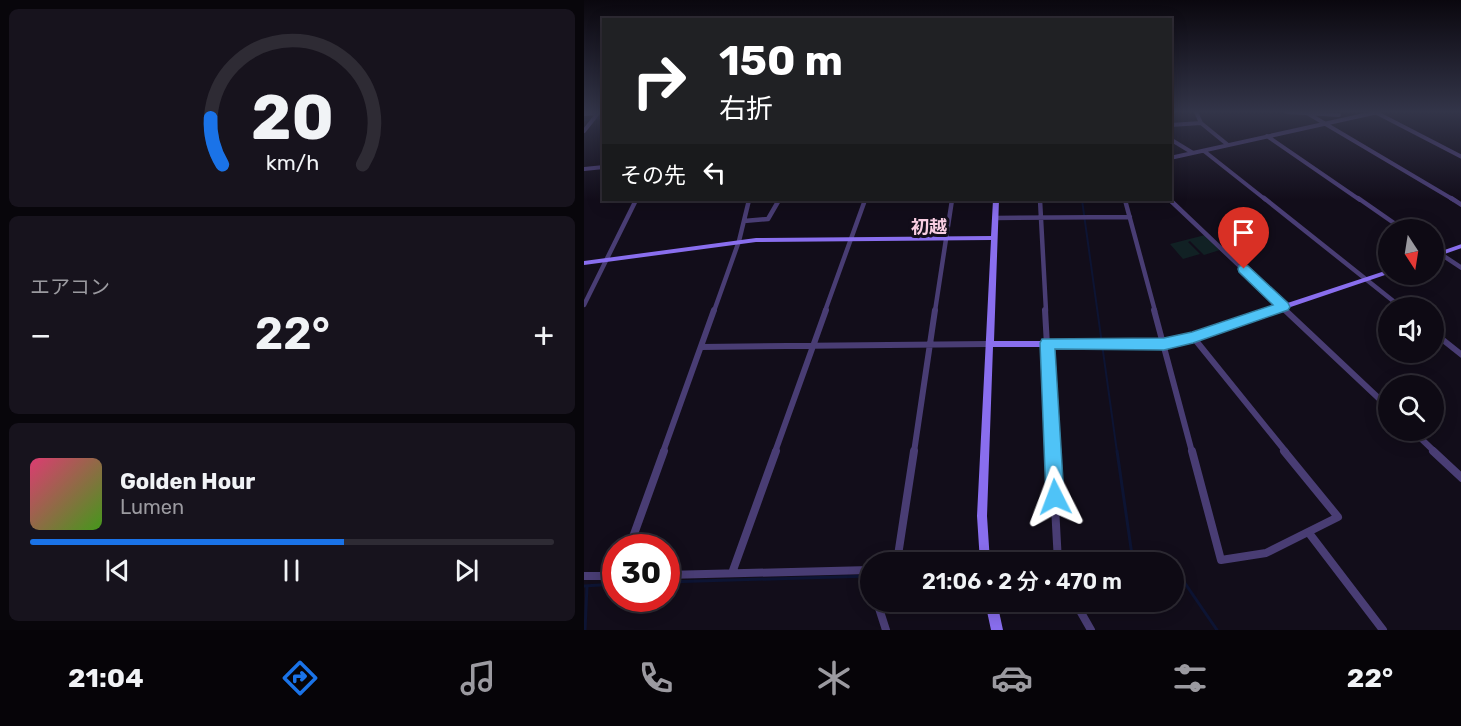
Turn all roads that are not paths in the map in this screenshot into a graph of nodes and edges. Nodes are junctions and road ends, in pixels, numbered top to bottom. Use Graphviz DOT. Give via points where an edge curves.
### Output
graph roads {
  1 [pos="1176,141"];
  2 [pos="1224,141"];
  3 [pos="1244,141"];
  4 [pos="1275,141"];
  5 [pos="1352,141"];
  6 [pos="1432,141"];
  7 [pos="1228,145"];
  8 [pos="1204,151"];
  9 [pos="1193,153"];
  10 [pos="1462,157"];
  11 [pos="1172,158"];
  12 [pos="602,167"];
  13 [pos="584,169"];
  14 [pos="636,201"];
  15 [pos="749,201"];
  16 [pos="778,201"];
  17 [pos="865,201"];
  18 [pos="952,201"];
  19 [pos="996,201"];
  20 [pos="1040,201"];
  21 [pos="1125,201"];
  22 [pos="1171,201"];
  23 [pos="1462,206"];
  24 [pos="1130,217"];
  25 [pos="995,218"];
  26 [pos="1041,218"];
  27 [pos="1388,219"];
  28 [pos="744,221"];
  29 [pos="946,238"];
  30 [pos="994,238"];
  31 [pos="851,239"];
  32 [pos="738,241"];
  33 [pos="1462,246"];
  34 [pos="1444,251"];
  35 [pos="1444,258"];
  36 [pos="607,260"];
  37 [pos="584,263"];
  38 [pos="1462,268"];
  39 [pos="1378,275"];
  40 [pos="1367,279"];
  41 [pos="1389,297"];
  42 [pos="584,305"];
  43 [pos="1283,307"];
  44 [pos="1193,338"];
  45 [pos="1444,341"];
  46 [pos="1047,343"];
  47 [pos="930,344"];
  48 [pos="989,344"];
  49 [pos="1164,344"];
  50 [pos="813,345"];
  51 [pos="701,346"];
  52 [pos="1462,355"];
  53 [pos="1378,397"];
  54 [pos="1423,441"];
  55 [pos="1462,478"];
  56 [pos="1309,532"];
  57 [pos="634,534"];
  58 [pos="899,552"];
  59 [pos="984,552"];
  60 [pos="1057,552"];
  61 [pos="860,570"];
  62 [pos="732,573"];
  63 [pos="680,575"];
  64 [pos="584,576"];
  65 [pos="602,576"];
  66 [pos="880,612"];
  67 [pos="993,612"];
  68 [pos="1081,612"];
  69 [pos="886,630"];
  70 [pos="997,630"];
  71 [pos="1091,630"];
  72 [pos="1383,630"];
  1 -- 9 [label="street"];
  2 -- 7 [label="street"];
  3 -- 7 [label="street"];
  4 -- 27 [label="street"];
  5 -- 23 [label="street"];
  6 -- 10 [label="street"];
  7 -- 8 [label="street"];
  8 -- 9 [label="street"];
  8 -- 40 [label="street"];
  9 -- 11 [label="street"];
  12 -- 13 [label="street"];
  14 -- 36 [label="street"];
  15 -- 28 [label="street"];
  16 -- 28 [label="street" via="768,219"];
  17 -- 31 [label="street"];
  18 -- 29 [label="street"];
  19 -- 25 [label="street"];
  20 -- 26 [label="street"];
  21 -- 24 [label="street"];
  22 -- 43 [label="street"];
  24 -- 26 [label="street"];
  24 -- 49 [label="street"];
  25 -- 26 [label="street"];
  25 -- 30 [label="street"];
  26 -- 46 [label="street"];
  28 -- 32 [label="street"];
  29 -- 30 [label="street"];
  29 -- 31 [label="street"];
  29 -- 47 [label="street"];
  30 -- 48 [label="street"];
  31 -- 32 [label="street"];
  31 -- 50 [label="street"];
  32 -- 36 [label="street"];
  32 -- 51 [label="street"];
  33 -- 34 [label="street"];
  35 -- 38 [label="street"];
  36 -- 37 [label="street"];
  36 -- 42 [label="street"];
  39 -- 40 [label="street"];
  40 -- 41 [label="street"];
  40 -- 43 [label="street"];
  43 -- 44 [label="street"];
  43 -- 53 [label="street"];
  44 -- 49 [label="street"];
  44 -- 56 [label="street" via="1337,518"];
  45 -- 52 [label="street"];
  46 -- 48 [label="street"];
  46 -- 49 [label="street"];
  46 -- 60 [label="street"];
  47 -- 48 [label="street"];
  47 -- 50 [label="street"];
  47 -- 58 [label="street"];
  48 -- 59 [label="street" via="982,516"];
  49 -- 56 [label="street" via="1221,560 1266,553"];
  50 -- 51 [label="street"];
  50 -- 62 [label="street"];
  51 -- 57 [label="street"];
  54 -- 55 [label="street"];
  56 -- 72 [label="street"];
  61 -- 62 [label="street"];
  62 -- 63 [label="street"];
  64 -- 65 [label="street"];
  66 -- 69 [label="street"];
  67 -- 70 [label="street"];
  68 -- 71 [label="street"];
}
